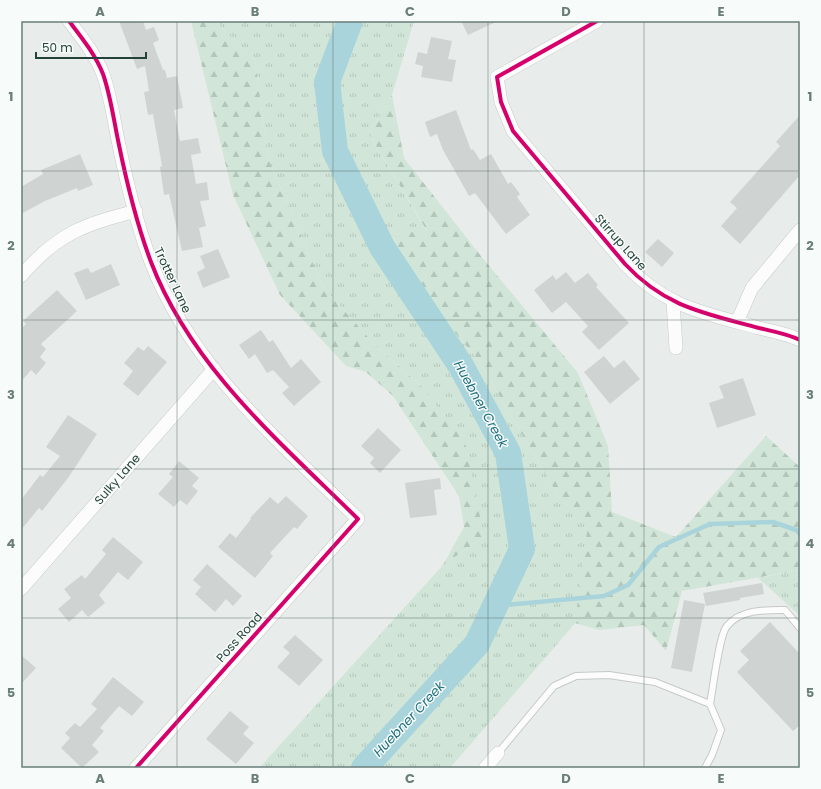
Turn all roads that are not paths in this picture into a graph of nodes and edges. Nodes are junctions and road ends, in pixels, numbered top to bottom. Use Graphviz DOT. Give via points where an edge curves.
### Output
graph roads {
  1 [pos="69,21"];
  2 [pos="597,21"];
  3 [pos="136,211"];
  4 [pos="800,230"];
  5 [pos="21,276"];
  6 [pos="673,302"];
  7 [pos="737,322"];
  8 [pos="800,340"];
  9 [pos="676,348"];
  10 [pos="214,369"];
  11 [pos="358,519"];
  12 [pos="21,589"];
  13 [pos="800,628"];
  14 [pos="710,704"];
  15 [pos="498,754"];
  16 [pos="136,768"];
  17 [pos="487,768"];
  18 [pos="705,768"];
  1 -- 3 [label="street, Trotter Lane" via="90,48 103,74"];
  2 -- 6 [label="street, Stirrup Lane" via="496,77 501,102 513,131 630,270"];
  3 -- 5 [label="street" via="82,227 57,241"];
  3 -- 10 [label="street, Trotter Lane" via="152,262 175,313"];
  4 -- 7 [label="street" via="752,288"];
  6 -- 7 [label="street, Stirrup Lane"];
  6 -- 9 [label="street"];
  7 -- 8 [label="street, Stirrup Lane"];
  10 -- 11 [label="street, Trotter Lane" via="253,416"];
  10 -- 12 [label="street, Sulky Lane"];
  11 -- 16 [label="street, Poss Road"];
  13 -- 14 [label="lane" via="785,610 743,614 726,626 720,643"];
  14 -- 15 [label="lane" via="655,682 609,675 576,676 554,686"];
  14 -- 18 [label="lane" via="721,730"];
  15 -- 17 [label="street"];
}
